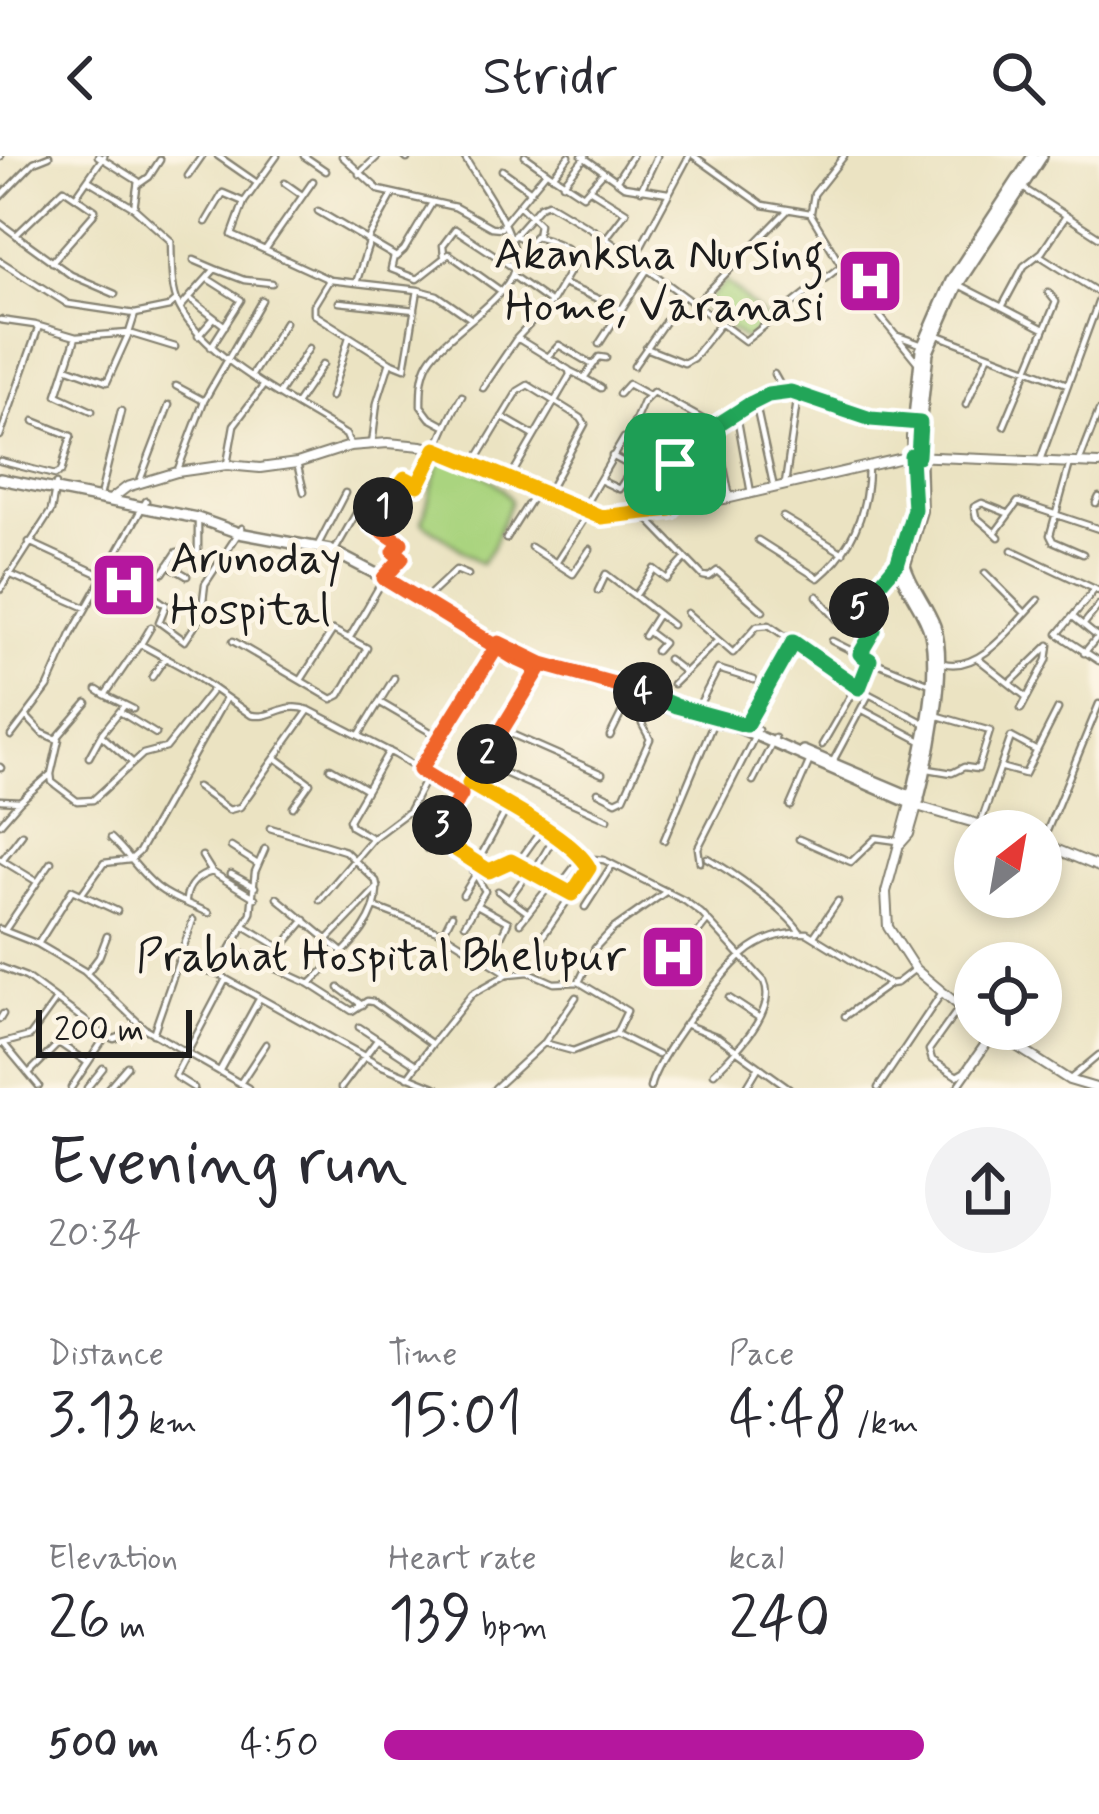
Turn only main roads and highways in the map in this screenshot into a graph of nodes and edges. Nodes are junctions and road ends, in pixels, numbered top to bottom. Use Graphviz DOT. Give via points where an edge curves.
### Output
graph roads {
  1 [pos="1038,156"];
  2 [pos="955,283"];
  3 [pos="926,346"];
  4 [pos="916,423"];
  5 [pos="915,456"];
  6 [pos="0,477"];
  7 [pos="240,531"];
  8 [pos="335,550"];
  9 [pos="386,576"];
  10 [pos="498,645"];
  11 [pos="934,661"];
  12 [pos="653,699"];
  13 [pos="715,718"];
  14 [pos="757,732"];
  15 [pos="812,758"];
  16 [pos="914,802"];
  1 -- 2 [label="main road"];
  1 -- 2 [label="main road"];
  2 -- 3 [label="main road"];
  3 -- 4 [label="main road"];
  3 -- 4 [label="main road"];
  4 -- 5 [label="main road"];
  5 -- 11 [label="main road" via="921,511 905,565 935,628"];
  5 -- 11 [label="main road" via="914,509 898,562"];
  6 -- 7 [label="main road" via="108,495"];
  7 -- 8 [label="main road"];
  7 -- 8 [label="main road"];
  8 -- 9 [label="main road"];
  9 -- 10 [label="main road"];
  9 -- 10 [label="main road"];
  10 -- 12 [label="main road"];
  11 -- 16 [label="main road"];
  11 -- 16 [label="main road" via="935,715"];
  12 -- 13 [label="main road"];
  12 -- 13 [label="main road"];
  13 -- 14 [label="main road"];
  13 -- 14 [label="main road"];
  14 -- 15 [label="main road"];
  15 -- 16 [label="main road"];
  15 -- 16 [label="main road"];
}
